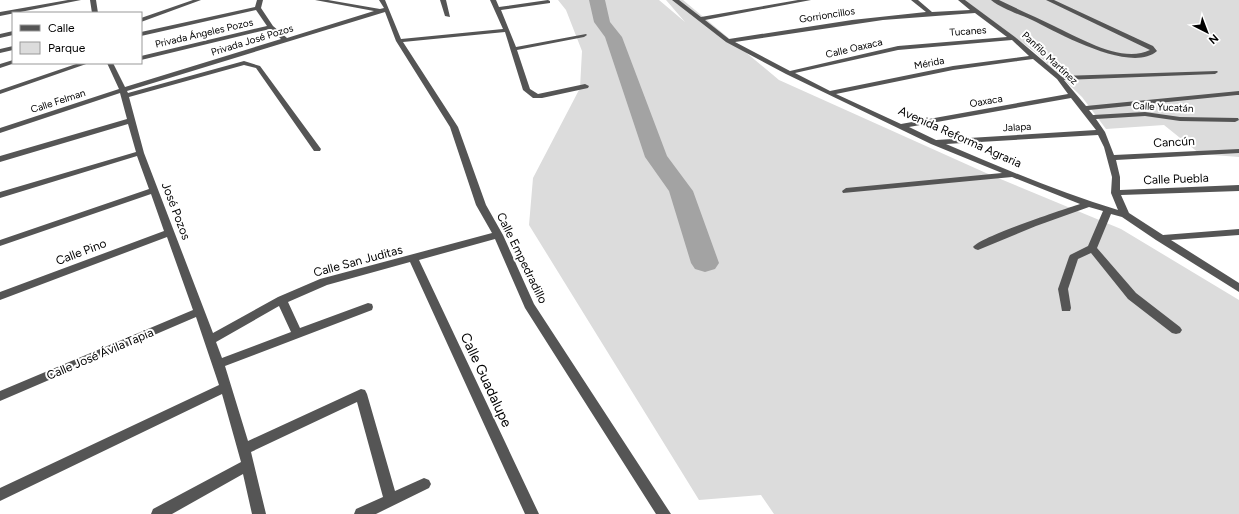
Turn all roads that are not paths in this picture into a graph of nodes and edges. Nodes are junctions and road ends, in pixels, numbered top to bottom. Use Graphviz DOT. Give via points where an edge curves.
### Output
graph roads {
  1 [pos="78,0"];
  2 [pos="92,0"];
  3 [pos="198,0"];
  4 [pos="260,0"];
  5 [pos="318,0"];
  6 [pos="443,0"];
  7 [pos="493,0"];
  8 [pos="675,0"];
  9 [pos="808,0"];
  10 [pos="914,0"];
  11 [pos="961,0"];
  12 [pos="994,0"];
  13 [pos="1049,0"];
  14 [pos="548,2"];
  15 [pos="383,6"];
  16 [pos="258,8"];
  17 [pos="498,9"];
  18 [pos="977,11"];
  19 [pos="95,12"];
  20 [pos="930,13"];
  21 [pos="0,14"];
  22 [pos="448,16"];
  23 [pos="700,19"];
  24 [pos="142,20"];
  25 [pos="271,27"];
  26 [pos="508,30"];
  27 [pos="12,33"];
  28 [pos="142,34"];
  29 [pos="584,35"];
  30 [pos="0,36"];
  31 [pos="1013,38"];
  32 [pos="286,40"];
  33 [pos="399,41"];
  34 [pos="728,41"];
  35 [pos="924,45"];
  36 [pos="12,48"];
  37 [pos="513,49"];
  38 [pos="0,51"];
  39 [pos="1034,57"];
  40 [pos="142,58"];
  41 [pos="12,62"];
  42 [pos="83,64"];
  43 [pos="110,64"];
  44 [pos="0,66"];
  45 [pos="1215,72"];
  46 [pos="788,73"];
  47 [pos="1059,78"];
  48 [pos="585,86"];
  49 [pos="0,92"];
  50 [pos="828,92"];
  51 [pos="124,93"];
  52 [pos="1236,93"];
  53 [pos="1074,95"];
  54 [pos="1084,108"];
  55 [pos="1091,117"];
  56 [pos="1235,120"];
  57 [pos="130,121"];
  58 [pos="902,126"];
  59 [pos="0,131"];
  60 [pos="1101,132"];
  61 [pos="934,142"];
  62 [pos="317,149"];
  63 [pos="1239,151"];
  64 [pos="140,153"];
  65 [pos="1111,158"];
  66 [pos="0,159"];
  67 [pos="1013,175"];
  68 [pos="1239,188"];
  69 [pos="154,190"];
  70 [pos="846,191"];
  71 [pos="1115,193"];
  72 [pos="0,195"];
  73 [pos="1089,204"];
  74 [pos="1108,210"];
  75 [pos="1125,215"];
  76 [pos="170,232"];
  77 [pos="1239,232"];
  78 [pos="498,235"];
  79 [pos="1160,238"];
  80 [pos="0,242"];
  81 [pos="978,247"];
  82 [pos="1092,248"];
  83 [pos="414,259"];
  84 [pos="1239,288"];
  85 [pos="0,296"];
  86 [pos="282,300"];
  87 [pos="368,306"];
  88 [pos="1066,308"];
  89 [pos="200,311"];
  90 [pos="1176,330"];
  91 [pos="298,333"];
  92 [pos="210,340"];
  93 [pos="218,364"];
  94 [pos="226,387"];
  95 [pos="0,396"];
  96 [pos="243,450"];
  97 [pos="248,465"];
  98 [pos="424,484"];
  99 [pos="0,495"];
  100 [pos="391,500"];
  101 [pos="158,514"];
  102 [pos="259,514"];
  103 [pos="361,514"];
  104 [pos="532,514"];
  105 [pos="664,514"];
  1 -- 21 [label="street"];
  2 -- 19 [label="street"];
  3 -- 24 [label="street"];
  4 -- 16 [label="street"];
  5 -- 15 [label="street"];
  6 -- 22 [label="street"];
  7 -- 17 [label="street"];
  8 -- 23 [label="street, Avenida Reforma Agraria"];
  9 -- 23 [label="street"];
  10 -- 20 [label="street"];
  11 -- 18 [label="street, Panfilo Martínez"];
  12 -- 13 [label="street" via="1107,52 1125,55 1148,54 1154,51 1151,47"];
  14 -- 17 [label="street"];
  15 -- 32 [label="street, Privada José Pozos"];
  15 -- 33 [label="street, Calle Empedradillo"];
  16 -- 25 [label="street"];
  16 -- 28 [label="street"];
  17 -- 26 [label="street"];
  18 -- 20 [label="street, Gorrioncillos"];
  18 -- 31 [label="street, Panfilo Martínez"];
  20 -- 34 [label="street, Gorrioncillos" via="857,20"];
  23 -- 34 [label="street, Avenida Reforma Agraria"];
  25 -- 32 [label="street"];
  25 -- 40 [label="street, Privada Ángeles Pozos"];
  26 -- 33 [label="street"];
  26 -- 37 [label="street"];
  27 -- 30 [label="street"];
  29 -- 37 [label="street"];
  31 -- 35 [label="street, Tucanes"];
  31 -- 39 [label="street, Panfilo Martínez"];
  32 -- 51 [label="street, Privada José Pozos"];
  33 -- 78 [label="street, Calle Empedradillo" via="454,127 481,204"];
  34 -- 46 [label="street, Avenida Reforma Agraria"];
  35 -- 46 [label="street, Calle Oaxaca" via="898,48"];
  36 -- 38 [label="street"];
  37 -- 48 [label="street" via="527,90 531,94 542,96"];
  39 -- 47 [label="street, Panfilo Martínez"];
  39 -- 50 [label="street, Mérida" via="953,68"];
  41 -- 44 [label="street"];
  42 -- 49 [label="street"];
  43 -- 51 [label="street, José Pozos"];
  45 -- 47 [label="street"];
  46 -- 50 [label="street, Avenida Reforma Agraria"];
  47 -- 53 [label="street, Panfilo Martínez"];
  50 -- 58 [label="street, Avenida Reforma Agraria"];
  51 -- 57 [label="street, José Pozos"];
  51 -- 59 [label="street, Calle Felman"];
  51 -- 62 [label="street" via="244,63 251,64 258,67"];
  52 -- 54 [label="street"];
  53 -- 54 [label="street, Panfilo Martínez"];
  53 -- 58 [label="street, Oaxaca"];
  54 -- 55 [label="street, Panfilo Martínez"];
  55 -- 56 [label="street, Calle Yucatán" via="1145,114 1180,119"];
  55 -- 60 [label="street, Panfilo Martínez"];
  57 -- 64 [label="street, José Pozos"];
  57 -- 66 [label="street"];
  58 -- 61 [label="street, Avenida Reforma Agraria"];
  60 -- 61 [label="street, Jalapa"];
  60 -- 65 [label="street, Panfilo Martínez"];
  61 -- 67 [label="street, Avenida Reforma Agraria"];
  63 -- 65 [label="street, Cancún"];
  64 -- 69 [label="street, José Pozos"];
  64 -- 72 [label="street"];
  65 -- 71 [label="street, Panfilo Martínez" via="1116,177"];
  67 -- 70 [label="street"];
  67 -- 73 [label="street, Avenida Reforma Agraria"];
  68 -- 71 [label="street, Calle Puebla"];
  69 -- 76 [label="street, José Pozos"];
  69 -- 80 [label="street"];
  71 -- 75 [label="street, Panfilo Martínez"];
  73 -- 74 [label="street, Avenida Reforma Agraria"];
  73 -- 81 [label="street" via="1002,235"];
  74 -- 75 [label="street, Avenida Reforma Agraria"];
  74 -- 82 [label="street"];
  75 -- 79 [label="street, Avenida Reforma Agraria"];
  76 -- 85 [label="street, Calle Pino"];
  76 -- 89 [label="street, José Pozos"];
  77 -- 79 [label="street"];
  78 -- 83 [label="street, Calle San Juditas"];
  78 -- 105 [label="street, Calle Empedradillo" via="529,305"];
  79 -- 84 [label="street, Avenida Reforma Agraria"];
  82 -- 88 [label="street" via="1074,257 1063,289"];
  82 -- 90 [label="street" via="1132,296"];
  83 -- 86 [label="street, Calle San Juditas" via="324,282"];
  83 -- 104 [label="street, Calle Guadalupe"];
  86 -- 91 [label="street"];
  86 -- 92 [label="street, Calle San Juditas"];
  87 -- 91 [label="street"];
  89 -- 92 [label="street, José Pozos"];
  89 -- 95 [label="street, Calle José Ávila Tapia"];
  91 -- 93 [label="street"];
  92 -- 93 [label="street, José Pozos"];
  93 -- 94 [label="street, José Pozos"];
  94 -- 96 [label="street, José Pozos"];
  94 -- 99 [label="street"];
  96 -- 97 [label="street, José Pozos"];
  96 -- 100 [label="street" via="361,394"];
  97 -- 101 [label="street"];
  97 -- 102 [label="street, José Pozos"];
  98 -- 100 [label="street"];
  100 -- 103 [label="street"];
}
